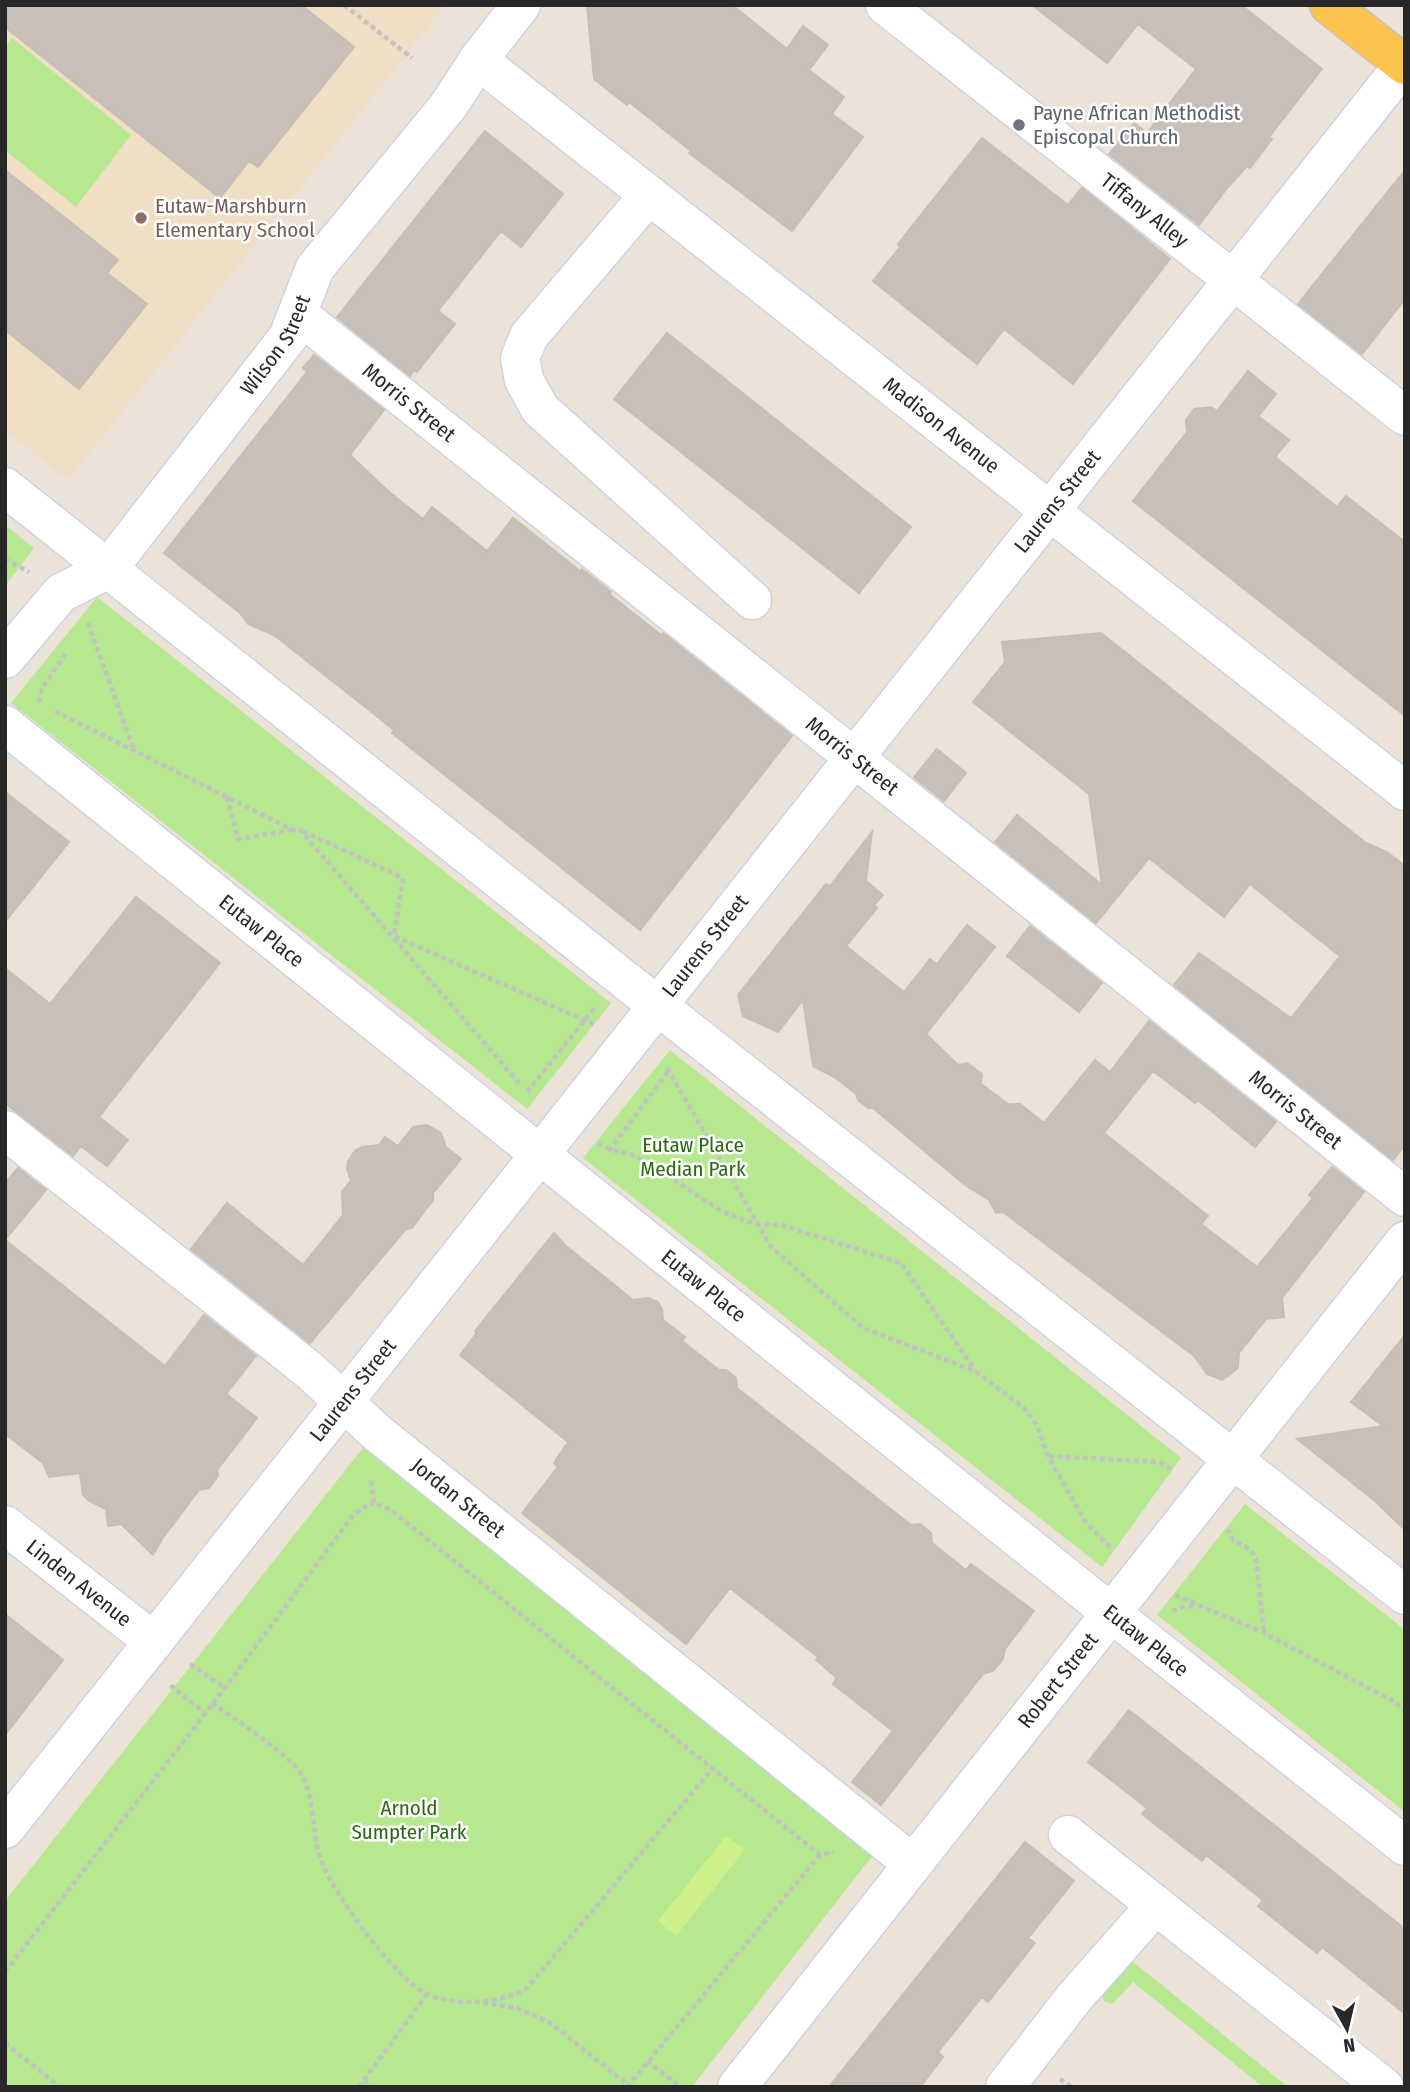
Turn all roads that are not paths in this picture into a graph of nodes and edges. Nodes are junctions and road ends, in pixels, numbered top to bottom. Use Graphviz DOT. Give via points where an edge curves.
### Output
graph roads {
  1 [pos="521,5"];
  2 [pos="885,5"];
  3 [pos="1329,5"];
  4 [pos="478,60"];
  5 [pos="1404,64"];
  6 [pos="649,195"];
  7 [pos="1233,279"];
  8 [pos="298,314"];
  9 [pos="1405,416"];
  10 [pos="5,487"];
  11 [pos="1050,511"];
  12 [pos="108,569"];
  13 [pos="752,600"];
  14 [pos="5,659"];
  15 [pos="16,711"];
  16 [pos="853,758"];
  17 [pos="1405,790"];
  18 [pos="658,1006"];
  19 [pos="5,1130"];
  20 [pos="541,1153"];
  21 [pos="1405,1198"];
  22 [pos="1405,1241"];
  23 [pos="343,1404"];
  24 [pos="1233,1459"];
  25 [pos="5,1525"];
  26 [pos="1405,1595"];
  27 [pos="1111,1613"];
  28 [pos="154,1642"];
  29 [pos="5,1829"];
  30 [pos="1068,1835"];
  31 [pos="1405,1846"];
  32 [pos="913,1864"];
  33 [pos="1156,1905"];
  34 [pos="738,2086"];
  35 [pos="1005,2087"];
  36 [pos="1384,2087"];
  1 -- 4 [label="street, Wilson Street"];
  2 -- 7 [label="street, Tiffany Alley"];
  3 -- 5 [label="main road"];
  4 -- 6 [label="street, Madison Avenue"];
  4 -- 8 [label="street, Wilson Street" via="449,105 315,268"];
  5 -- 7 [label="street, Laurens Street"];
  6 -- 11 [label="street, Madison Avenue"];
  6 -- 13 [label="street" via="529,336 520,358 524,380 540,409"];
  7 -- 9 [label="street, Tiffany Alley"];
  7 -- 11 [label="street, Laurens Street"];
  8 -- 12 [label="street, Wilson Street" via="288,337"];
  8 -- 16 [label="street, Morris Street"];
  10 -- 12 [label="street"];
  11 -- 16 [label="street, Laurens Street"];
  11 -- 17 [label="street, Madison Avenue"];
  12 -- 14 [label="street, Wilson Street" via="61,593"];
  12 -- 18 [label="street"];
  15 -- 20 [label="street, Eutaw Place"];
  16 -- 18 [label="street, Laurens Street"];
  16 -- 21 [label="street, Morris Street"];
  18 -- 20 [label="street, Laurens Street"];
  18 -- 24 [label="street"];
  19 -- 23 [label="street, Jordan Street" via="309,1370"];
  20 -- 23 [label="street, Laurens Street"];
  20 -- 27 [label="street, Eutaw Place"];
  22 -- 24 [label="street, Robert Street"];
  23 -- 28 [label="street, Laurens Street"];
  23 -- 32 [label="street, Jordan Street"];
  24 -- 26 [label="street"];
  24 -- 27 [label="street, Robert Street"];
  25 -- 28 [label="street, Linden Avenue"];
  27 -- 31 [label="street, Eutaw Place"];
  27 -- 32 [label="street, Robert Street"];
  28 -- 29 [label="street, Laurens Street"];
  30 -- 33 [label="street"];
  32 -- 34 [label="street, Robert Street"];
  33 -- 35 [label="street" via="1074,1998"];
  33 -- 36 [label="street"];
}
